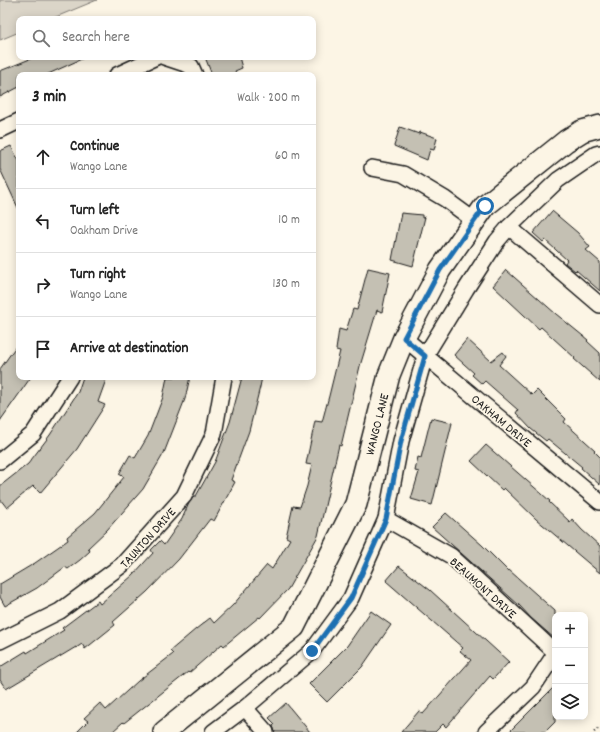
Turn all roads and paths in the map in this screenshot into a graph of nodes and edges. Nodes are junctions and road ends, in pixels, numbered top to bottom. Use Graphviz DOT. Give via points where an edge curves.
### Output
graph roads {
  1 [pos="150,60"];
  2 [pos="173,60"];
  3 [pos="124,72"];
  4 [pos="194,72"];
  5 [pos="16,122"];
  6 [pos="600,126"];
  7 [pos="0,130"];
  8 [pos="600,153"];
  9 [pos="372,168"];
  10 [pos="475,222"];
  11 [pos="509,227"];
  12 [pos="600,305"];
  13 [pos="404,338"];
  14 [pos="425,356"];
  15 [pos="68,380"];
  16 [pos="223,380"];
  17 [pos="0,461"];
  18 [pos="600,502"];
  19 [pos="386,519"];
  20 [pos="0,641"];
  21 [pos="552,650"];
  22 [pos="552,658"];
  23 [pos="244,708"];
  24 [pos="600,727"];
  25 [pos="164,732"];
  26 [pos="213,732"];
  27 [pos="266,732"];
  28 [pos="486,732"];
  29 [pos="594,732"];
  1 -- 3 [label="street"];
  2 -- 4 [label="street" via="191,66"];
  5 -- 7 [label="street"];
  6 -- 10 [label="main road, WANGO LANE" via="582,131 566,141 485,206"];
  8 -- 11 [label="street" via="558,180"];
  9 -- 10 [label="street" via="403,174 445,199"];
  10 -- 13 [label="main road, WANGO LANE" via="440,270"];
  11 -- 12 [label="street"];
  11 -- 14 [label="street"];
  13 -- 14 [label="street, OAKHAM DRIVE"];
  13 -- 25 [label="main road, WANGO LANE" via="389,375 356,504 294,628"];
  14 -- 18 [label="street, OAKHAM DRIVE"];
  14 -- 19 [label="street" via="401,441"];
  15 -- 17 [label="street" via="34,434"];
  16 -- 20 [label="street, TAUNTON DRIVE" via="214,434 184,496 122,565 60,611"];
  19 -- 21 [label="street, BEAUMONT DRIVE" via="452,556"];
  19 -- 23 [label="street" via="351,598 312,651"];
  22 -- 28 [label="street, BEAUMONT DRIVE" via="533,687"];
  23 -- 26 [label="street"];
  23 -- 27 [label="street"];
  24 -- 29 [label="path"];
}
